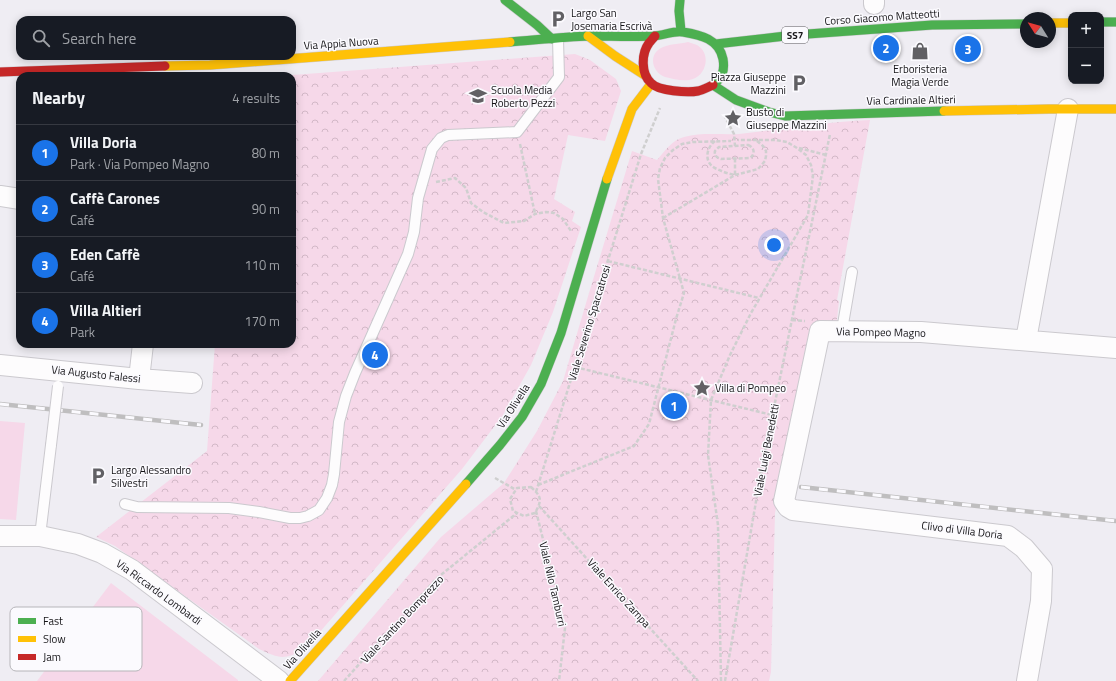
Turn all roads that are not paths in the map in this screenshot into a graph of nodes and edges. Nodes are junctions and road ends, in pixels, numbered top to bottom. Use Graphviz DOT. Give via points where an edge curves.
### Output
graph roads {
  1 [pos="505,0"];
  2 [pos="680,0"];
  3 [pos="1104,22"];
  4 [pos="1116,22"];
  5 [pos="1056,23"];
  6 [pos="1068,23"];
  7 [pos="1020,24"];
  8 [pos="681,31"];
  9 [pos="588,36"];
  10 [pos="655,36"];
  11 [pos="555,39"];
  12 [pos="716,44"];
  13 [pos="296,59"];
  14 [pos="276,60"];
  15 [pos="0,72"];
  16 [pos="648,80"];
  17 [pos="713,85"];
  18 [pos="1068,109"];
  19 [pos="1116,109"];
  20 [pos="0,196"];
  21 [pos="16,198"];
  22 [pos="852,272"];
  23 [pos="842,330"];
  24 [pos="1026,340"];
  25 [pos="143,348"];
  26 [pos="1116,348"];
  27 [pos="0,365"];
  28 [pos="59,378"];
  29 [pos="139,379"];
  30 [pos="192,382"];
  31 [pos="784,501"];
  32 [pos="125,504"];
  33 [pos="0,536"];
  34 [pos="40,536"];
  35 [pos="279,681"];
  36 [pos="290,681"];
  37 [pos="1027,681"];
  1 -- 11 [label="main road"];
  2 -- 8 [label="main road"];
  3 -- 4 [label="main road"];
  5 -- 6 [label="main road"];
  7 -- 12 [label="main road, Corso Giacomo Matteotti / SS7" via="932,26 794,35"];
  8 -- 10 [label="main road"];
  8 -- 12 [label="main road" via="699,35"];
  9 -- 10 [label="main road, Via Appia Nuova"];
  9 -- 11 [label="main road, Via Appia Nuova"];
  9 -- 16 [label="main road"];
  10 -- 16 [label="main road" via="648,44 643,58"];
  11 -- 13 [label="main road, Via Appia Nuova"];
  11 -- 32 [label="lane" via="559,77 517,132 448,135 441,138 430,152 418,198 414,232 408,254 346,396 339,422 332,485 319,510 308,516 290,518 229,508 137,507"];
  12 -- 17 [label="main road" via="721,52 723,72"];
  14 -- 15 [label="main road, Via Appia Nuova" via="210,65"];
  16 -- 17 [label="main road" via="667,90 687,92 700,91"];
  16 -- 36 [label="main road, Via Olivella" via="632,109 613,160 561,333 541,384 522,417"];
  17 -- 18 [label="main road, Via Cardinale Altieri" via="736,100 785,116"];
  18 -- 19 [label="main road, Via Cardinale Altieri"];
  18 -- 24 [label="street"];
  20 -- 21 [label="street"];
  22 -- 23 [label="lane"];
  23 -- 24 [label="street, Via Pompeo Magno" via="921,332"];
  23 -- 31 [label="street, Via Pompeo Magno" via="820,331"];
  24 -- 26 [label="street, Via Pompeo Magno"];
  25 -- 29 [label="street"];
  27 -- 28 [label="street, Via Augusto Falessi"];
  28 -- 29 [label="street, Via Augusto Falessi"];
  28 -- 34 [label="lane, bridge"];
  29 -- 30 [label="street, Via Augusto Falessi"];
  31 -- 37 [label="street, Clivo di Villa Doria" via="793,510 1008,536 1024,548 1042,569 1041,601"];
  33 -- 34 [label="street, Via Riccardo Lombardi"];
  34 -- 35 [label="street, Via Riccardo Lombardi" via="92,548 112,558"];
}
